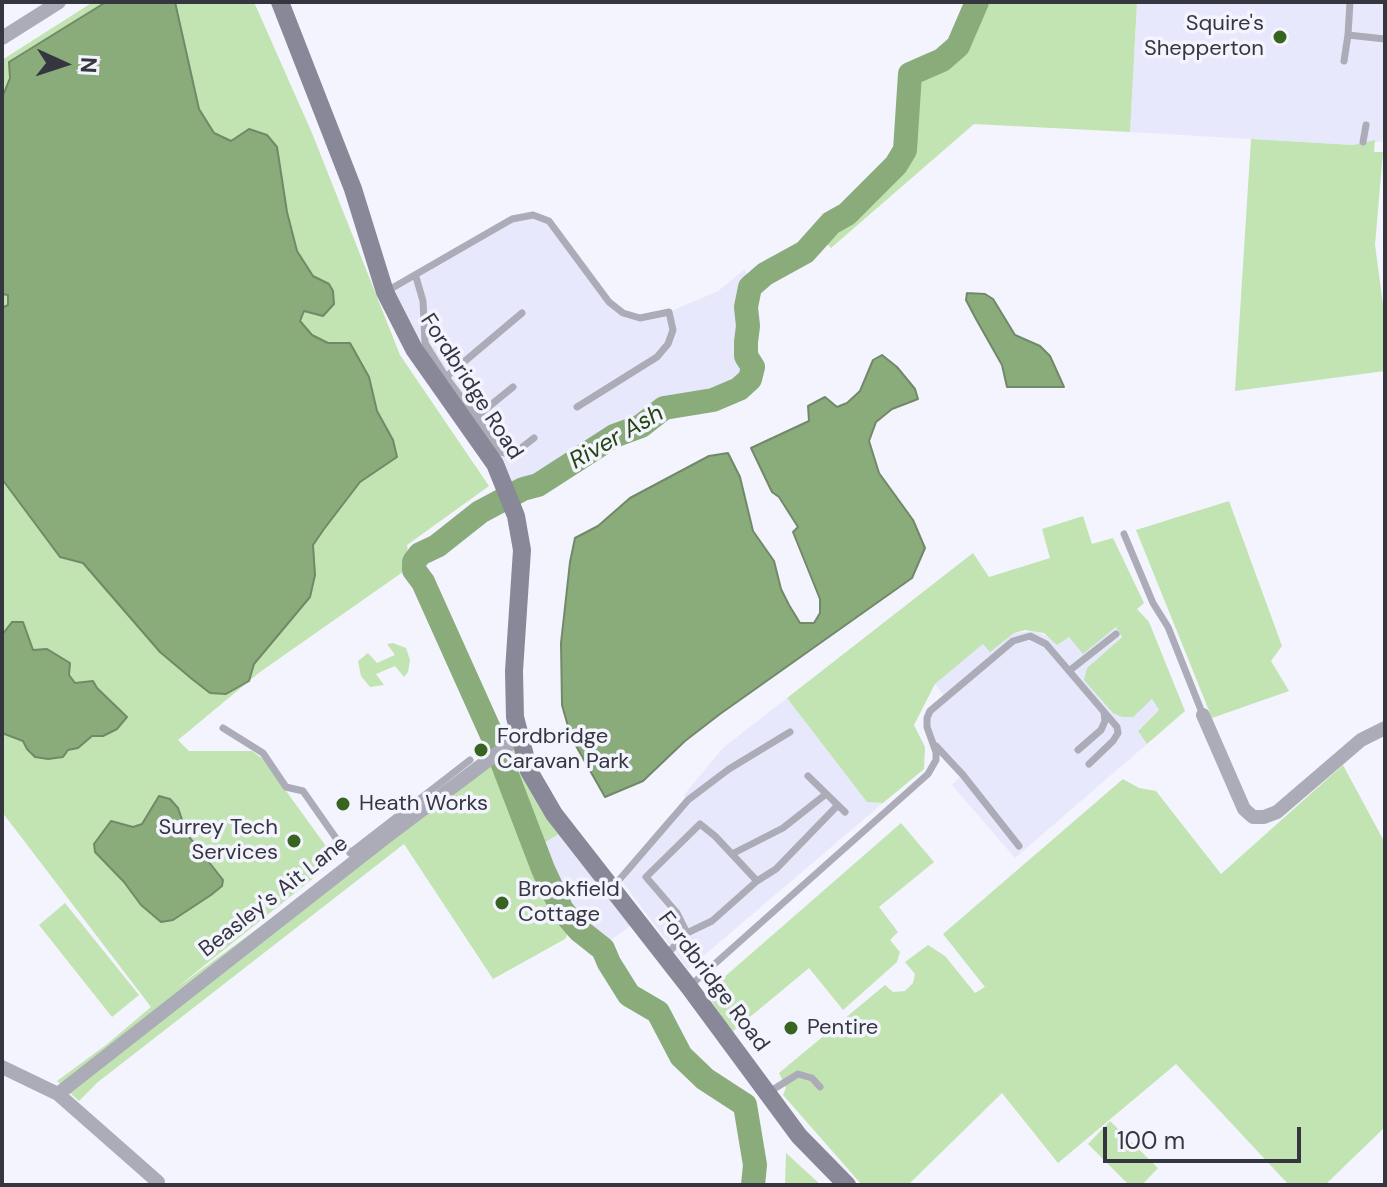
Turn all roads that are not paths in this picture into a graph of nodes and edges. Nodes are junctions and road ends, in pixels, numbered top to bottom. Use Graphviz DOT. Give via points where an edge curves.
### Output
graph roads {
  1 [pos="59,2"];
  2 [pos="280,2"];
  3 [pos="1350,2"];
  4 [pos="1348,35"];
  5 [pos="2,38"];
  6 [pos="1385,39"];
  7 [pos="1344,61"];
  8 [pos="1366,125"];
  9 [pos="1363,142"];
  10 [pos="416,277"];
  11 [pos="385,292"];
  12 [pos="522,313"];
  13 [pos="446,377"];
  14 [pos="513,387"];
  15 [pos="577,407"];
  16 [pos="472,420"];
  17 [pos="534,438"];
  18 [pos="1124,534"];
  19 [pos="1116,634"];
  20 [pos="1069,671"];
  21 [pos="1103,711"];
  22 [pos="1203,715"];
  23 [pos="223,728"];
  24 [pos="1385,728"];
  25 [pos="790,732"];
  26 [pos="519,737"];
  27 [pos="934,745"];
  28 [pos="1078,750"];
  29 [pos="470,760"];
  30 [pos="1089,764"];
  31 [pos="808,776"];
  32 [pos="826,794"];
  33 [pos="838,805"];
  34 [pos="845,812"];
  35 [pos="1019,846"];
  36 [pos="732,854"];
  37 [pos="757,881"];
  38 [pos="611,889"];
  39 [pos="687,933"];
  40 [pos="664,957"];
  41 [pos="689,987"];
  42 [pos="2,1067"];
  43 [pos="820,1087"];
  44 [pos="767,1093"];
  45 [pos="58,1094"];
  46 [pos="158,1182"];
  47 [pos="847,1185"];
  1 -- 5 [label="street"];
  2 -- 11 [label="street, Fordbridge Road" via="353,189"];
  3 -- 4 [label="lane"];
  4 -- 6 [label="lane"];
  4 -- 7 [label="lane"];
  8 -- 9 [label="lane"];
  10 -- 11 [label="lane"];
  10 -- 13 [label="lane" via="425,343"];
  10 -- 15 [label="lane" via="512,219 533,215 549,221 609,302 623,313 640,318 669,312 673,330 657,357"];
  11 -- 16 [label="street, Fordbridge Road" via="414,349"];
  12 -- 13 [label="lane"];
  13 -- 16 [label="lane"];
  14 -- 16 [label="lane"];
  16 -- 17 [label="lane" via="501,452 512,455"];
  16 -- 26 [label="street, Fordbridge Road" via="505,485 522,550 514,671"];
  18 -- 22 [label="lane"];
  19 -- 20 [label="lane"];
  20 -- 21 [label="lane"];
  20 -- 27 [label="lane" via="1038,638 1013,641 930,711 927,727"];
  21 -- 28 [label="lane" via="1101,730"];
  21 -- 30 [label="lane" via="1118,733"];
  22 -- 24 [label="street" via="1244,809 1253,817 1277,812 1361,740"];
  23 -- 29 [label="lane" via="263,753 286,787 303,791 350,853"];
  25 -- 38 [label="lane" via="688,800"];
  26 -- 38 [label="street, Fordbridge Road" via="529,771 554,814"];
  26 -- 45 [label="street, Beasley's Ait Lane"];
  27 -- 35 [label="lane"];
  27 -- 41 [label="lane" via="936,760 928,774"];
  31 -- 32 [label="lane"];
  32 -- 33 [label="lane"];
  32 -- 36 [label="lane" via="783,828"];
  33 -- 34 [label="lane"];
  33 -- 37 [label="lane" via="776,869"];
  36 -- 37 [label="lane"];
  36 -- 39 [label="lane" via="700,824 646,877"];
  37 -- 39 [label="lane" via="712,921"];
  38 -- 40 [label="street, Fordbridge Road"];
  39 -- 40 [label="lane"];
  40 -- 41 [label="street, Fordbridge Road"];
  41 -- 44 [label="street, Fordbridge Road"];
  42 -- 45 [label="street"];
  43 -- 44 [label="lane" via="798,1074"];
  44 -- 47 [label="street, Fordbridge Road" via="799,1136"];
  45 -- 46 [label="street"];
}
